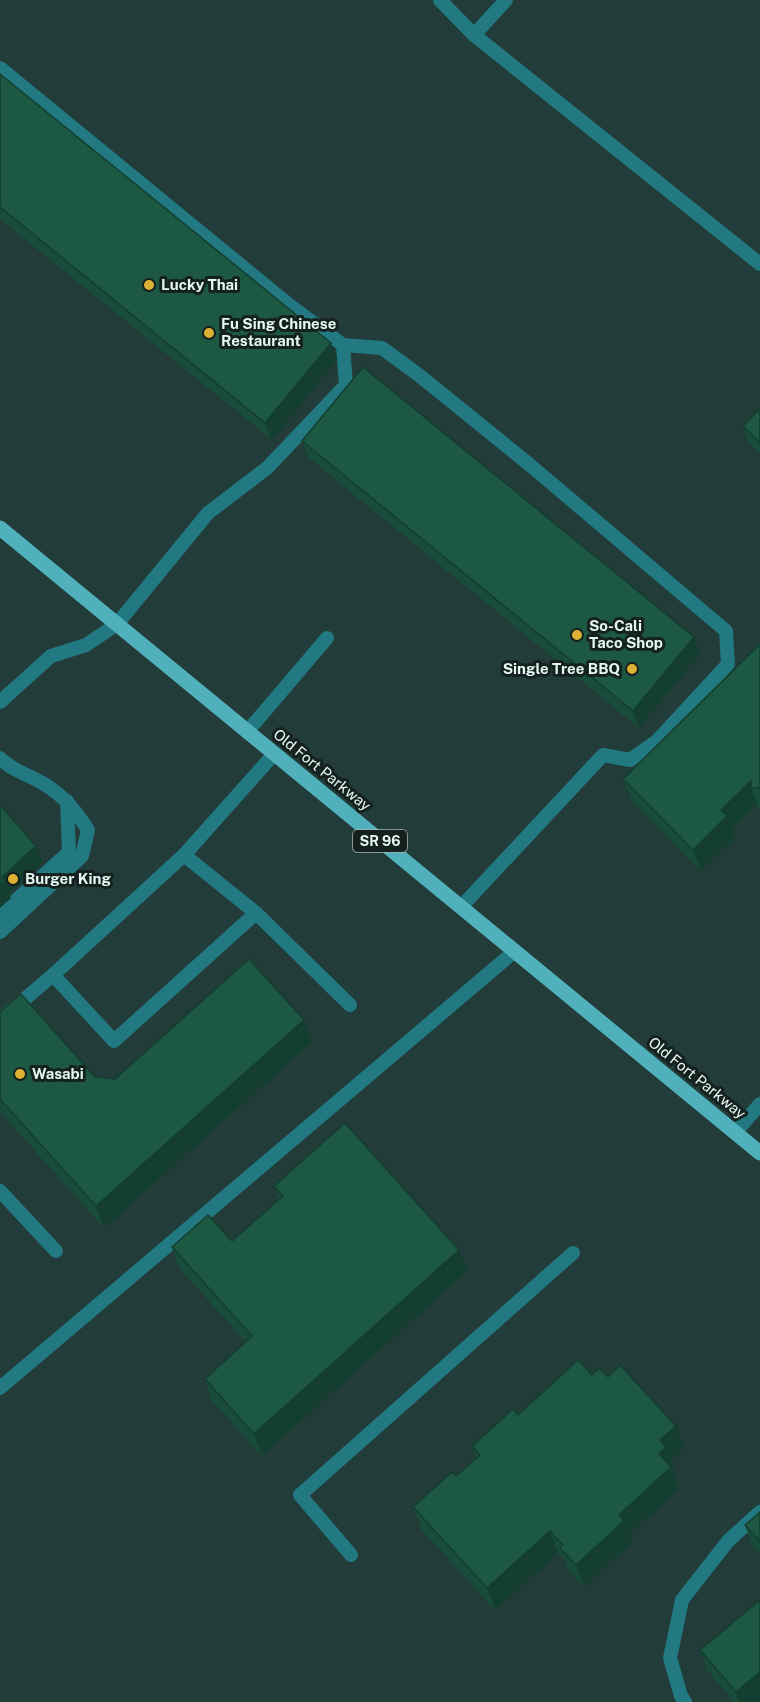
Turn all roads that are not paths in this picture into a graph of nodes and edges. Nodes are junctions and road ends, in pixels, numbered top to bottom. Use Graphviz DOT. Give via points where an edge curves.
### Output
graph roads {
  1 [pos="440,0"];
  2 [pos="506,0"];
  3 [pos="474,35"];
  4 [pos="0,68"];
  5 [pos="760,264"];
  6 [pos="343,345"];
  7 [pos="0,528"];
  8 [pos="117,624"];
  9 [pos="327,638"];
  10 [pos="0,702"];
  11 [pos="248,732"];
  12 [pos="274,754"];
  13 [pos="0,758"];
  14 [pos="67,801"];
  15 [pos="184,855"];
  16 [pos="461,907"];
  17 [pos="256,913"];
  18 [pos="0,915"];
  19 [pos="0,932"];
  20 [pos="515,951"];
  21 [pos="53,975"];
  22 [pos="350,1005"];
  23 [pos="0,1020"];
  24 [pos="760,1104"];
  25 [pos="735,1132"];
  26 [pos="760,1153"];
  27 [pos="0,1191"];
  28 [pos="56,1251"];
  29 [pos="573,1253"];
  30 [pos="0,1388"];
  31 [pos="760,1512"];
  32 [pos="351,1555"];
  33 [pos="685,1702"];
  1 -- 3 [label="lane"];
  2 -- 3 [label="lane"];
  3 -- 5 [label="lane"];
  4 -- 6 [label="lane"];
  6 -- 8 [label="lane" via="346,385 267,468 208,513"];
  6 -- 16 [label="lane" via="382,348 420,376 726,631 728,664 657,741 630,760 603,755"];
  7 -- 8 [label="main road, Old Fort Parkway / SR 96"];
  8 -- 10 [label="lane" via="86,645 51,656"];
  8 -- 11 [label="main road, Old Fort Parkway / SR 96"];
  9 -- 11 [label="lane"];
  11 -- 12 [label="main road, Old Fort Parkway / SR 96"];
  12 -- 15 [label="lane"];
  12 -- 16 [label="main road, Old Fort Parkway / SR 96"];
  13 -- 14 [label="lane" via="57,791"];
  14 -- 18 [label="lane" via="69,852"];
  14 -- 19 [label="lane" via="88,830 82,856"];
  15 -- 17 [label="lane"];
  15 -- 21 [label="lane"];
  16 -- 20 [label="main road, Old Fort Parkway / SR 96"];
  17 -- 21 [label="lane" via="114,1041"];
  17 -- 22 [label="lane"];
  20 -- 25 [label="main road, Old Fort Parkway / SR 96"];
  20 -- 30 [label="lane"];
  21 -- 23 [label="lane"];
  24 -- 25 [label="lane"];
  25 -- 26 [label="main road, Old Fort Parkway / SR 96"];
  27 -- 28 [label="lane"];
  29 -- 32 [label="lane" via="300,1495"];
  31 -- 33 [label="lane" via="728,1540 682,1600 670,1658"];
}
